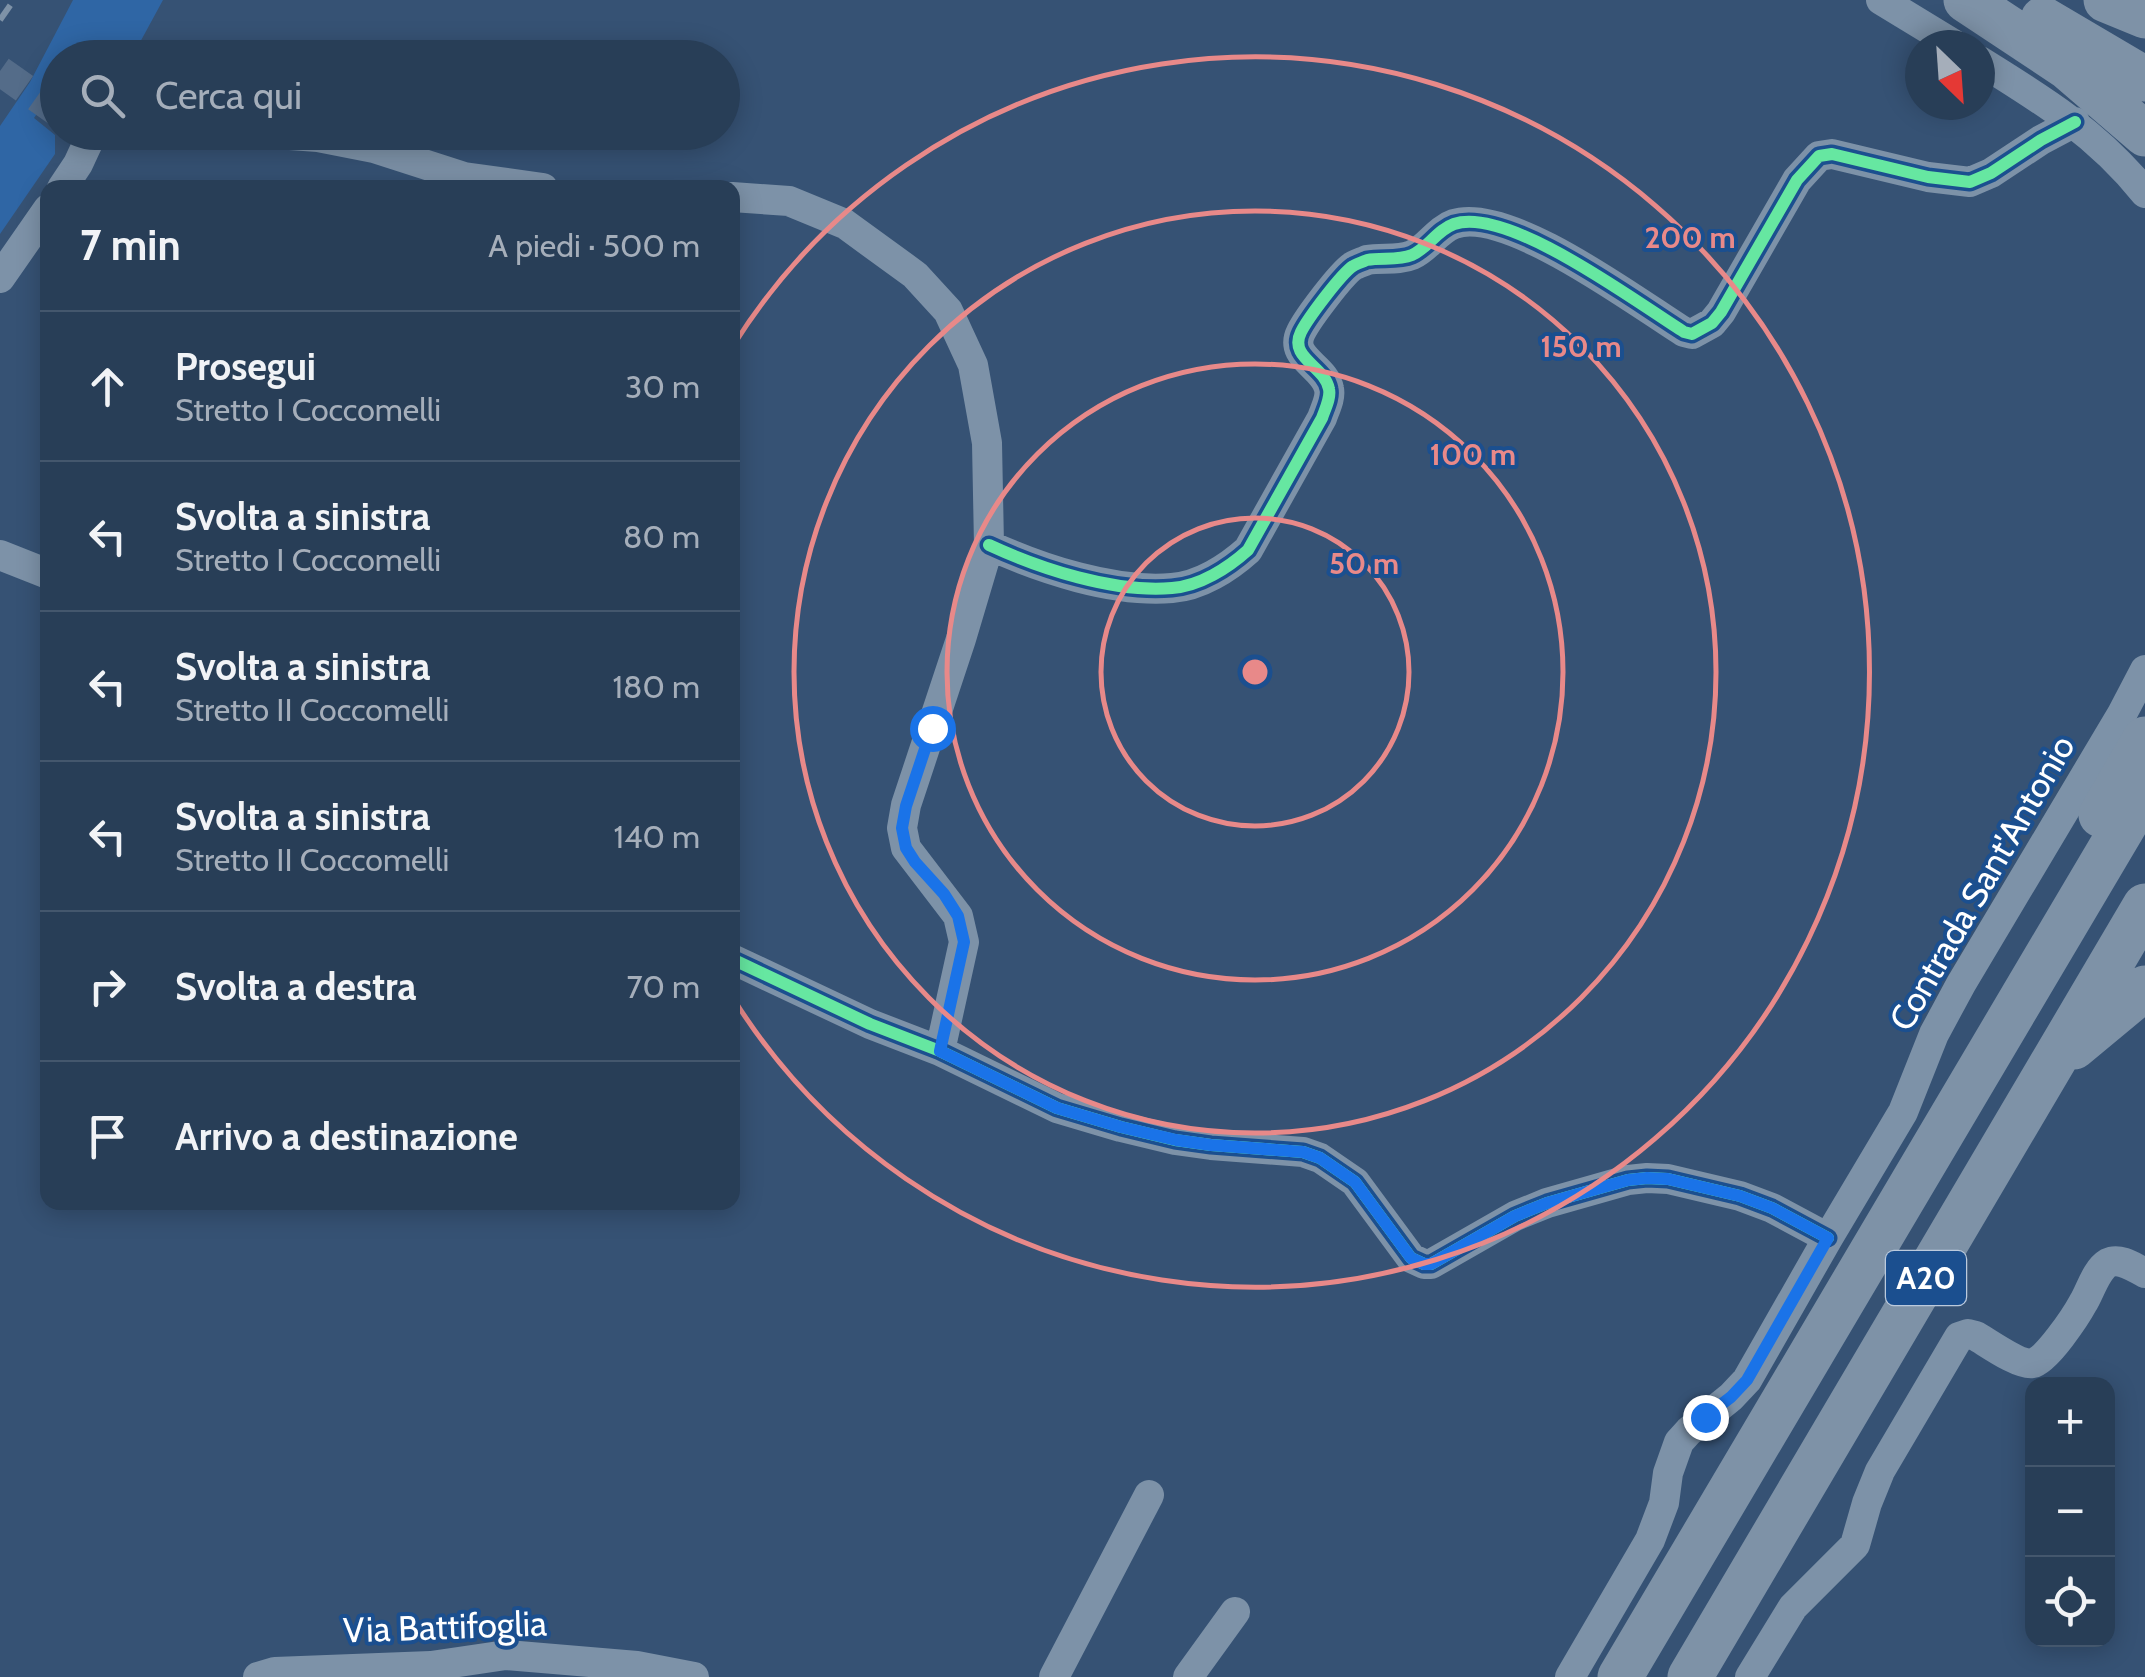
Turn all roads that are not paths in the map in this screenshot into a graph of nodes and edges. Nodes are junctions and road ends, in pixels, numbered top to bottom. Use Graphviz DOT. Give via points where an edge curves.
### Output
graph roads {
  1 [pos="1881,0"];
  2 [pos="1966,0"];
  3 [pos="2011,0"];
  4 [pos="2051,0"];
  5 [pos="2106,0"];
  6 [pos="2145,16"];
  7 [pos="1930,30"];
  8 [pos="2145,55"];
  9 [pos="1995,69"];
  10 [pos="2145,79"];
  11 [pos="2074,122"];
  12 [pos="2145,134"];
  13 [pos="86,150"];
  14 [pos="380,150"];
  15 [pos="67,180"];
  16 [pos="485,180"];
  17 [pos="2145,193"];
  18 [pos="740,198"];
  19 [pos="40,220"];
  20 [pos="0,278"];
  21 [pos="989,544"];
  22 [pos="0,555"];
  23 [pos="40,571"];
  24 [pos="2145,670"];
  25 [pos="2145,739"];
  26 [pos="2145,790"];
  27 [pos="2145,906"];
  28 [pos="740,963"];
  29 [pos="2145,988"];
  30 [pos="940,1051"];
  31 [pos="2050,1068"];
  32 [pos="1947,1126"];
  33 [pos="1828,1238"];
  34 [pos="2145,1273"];
  35 [pos="1148,1495"];
  36 [pos="1235,1612"];
  37 [pos="258,1677"];
  38 [pos="694,1677"];
  39 [pos="1054,1677"];
  40 [pos="1188,1677"];
  41 [pos="1570,1677"];
  42 [pos="1620,1677"];
  43 [pos="1690,1677"];
  44 [pos="1750,1677"];
  1 -- 7 [label="street"];
  2 -- 12 [label="highway" via="2067,67"];
  3 -- 10 [label="highway"];
  4 -- 8 [label="highway"];
  5 -- 6 [label="highway"];
  9 -- 11 [label="street"];
  11 -- 17 [label="street"];
  11 -- 21 [label="street" via="1970,182 1819,156 1797,180 1720,312 1692,334 1519,232 1453,224 1410,256 1352,266 1301,332 1302,355 1326,382 1328,400 1248,550 1233,564 1175,588 1136,588 1031,564"];
  13 -- 15 [label="street"];
  14 -- 16 [label="street"];
  18 -- 21 [label="street" via="789,201 844,224 915,275 948,312 973,366 987,443"];
  19 -- 20 [label="street"];
  21 -- 30 [label="street" via="902,828 906,848 958,916 964,942"];
  22 -- 23 [label="street"];
  24 -- 33 [label="street, Contrada Sant'Antonio" via="1961,984 1903,1112"];
  25 -- 32 [label="highway" via="1975,1034"];
  26 -- 32 [label="highway, A20"];
  27 -- 31 [label="highway, A20"];
  28 -- 30 [label="street"];
  29 -- 31 [label="highway"];
  30 -- 33 [label="street" via="1057,1108 1121,1127 1320,1158 1355,1182 1411,1258 1424,1264 1547,1203 1647,1178 1740,1196"];
  31 -- 43 [label="highway, A20"];
  32 -- 42 [label="highway, A20"];
  33 -- 41 [label="street, Contrada Sant'Antonio" via="1747,1380 1680,1442 1650,1540"];
  34 -- 44 [label="street" via="2108,1264 2049,1350 2032,1363 1976,1336 1959,1337 1880,1471 1855,1545 1794,1607"];
  35 -- 39 [label="street"];
  36 -- 40 [label="street"];
  37 -- 38 [label="street, Via Battifoglia" via="506,1655"];
}
